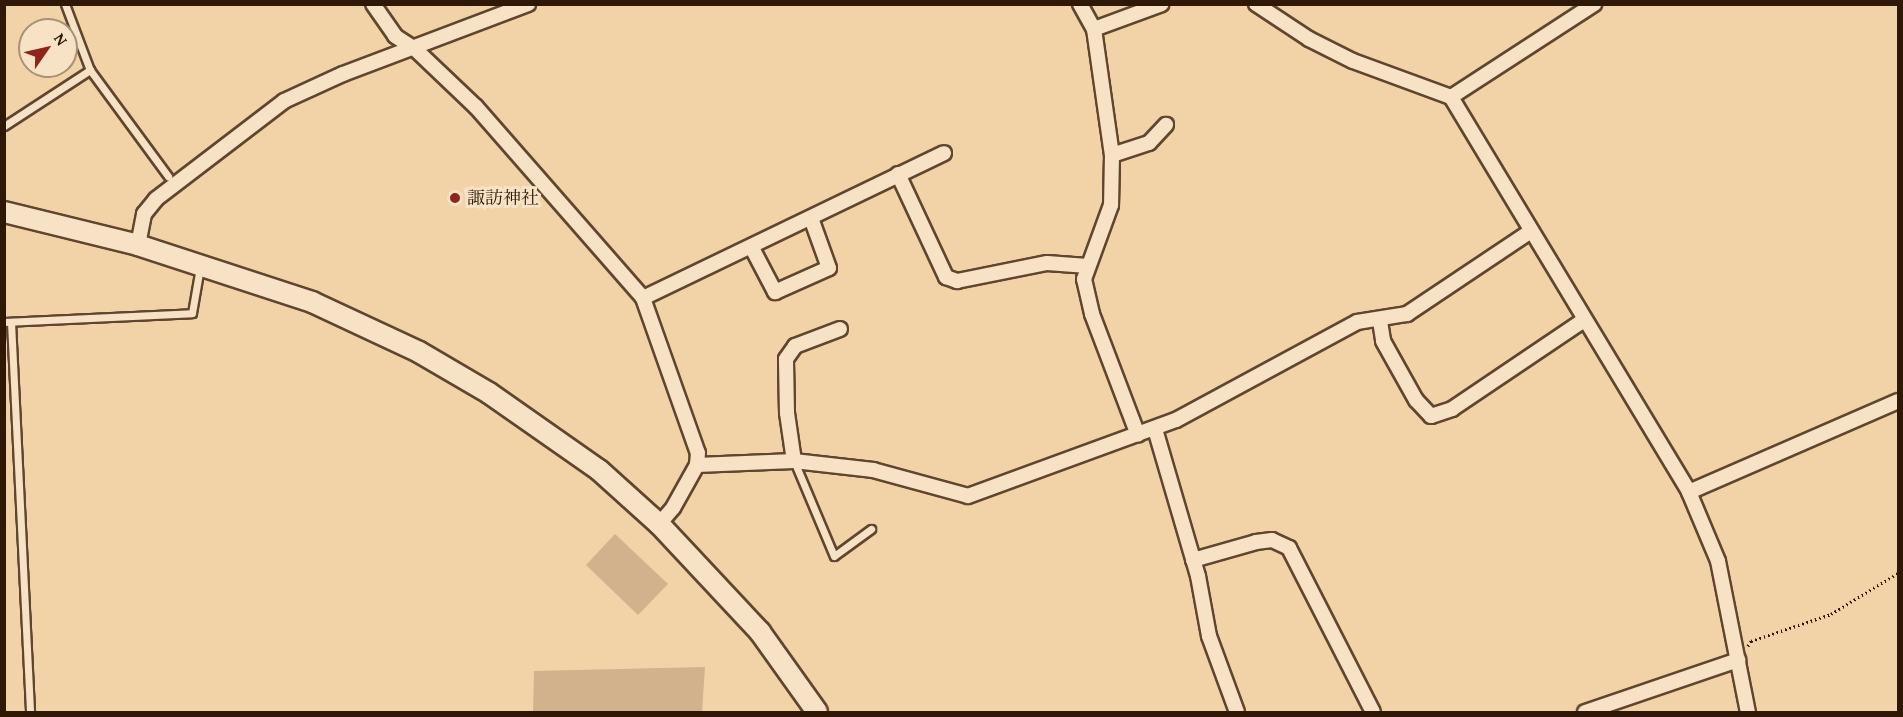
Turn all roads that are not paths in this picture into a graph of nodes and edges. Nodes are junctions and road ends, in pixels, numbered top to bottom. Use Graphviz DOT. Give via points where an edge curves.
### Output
graph roads {
  1 [pos="65,4"];
  2 [pos="374,4"];
  3 [pos="528,4"];
  4 [pos="1080,4"];
  5 [pos="1162,4"];
  6 [pos="1256,4"];
  7 [pos="1594,4"];
  8 [pos="1094,29"];
  9 [pos="415,49"];
  10 [pos="90,70"];
  11 [pos="1451,97"];
  12 [pos="1166,124"];
  13 [pos="4,126"];
  14 [pos="944,153"];
  15 [pos="1112,155"];
  16 [pos="898,174"];
  17 [pos="168,176"];
  18 [pos="4,212"];
  19 [pos="811,218"];
  20 [pos="1531,231"];
  21 [pos="138,245"];
  22 [pos="752,248"];
  23 [pos="200,266"];
  24 [pos="1088,266"];
  25 [pos="643,298"];
  26 [pos="1584,320"];
  27 [pos="1380,321"];
  28 [pos="8,322"];
  29 [pos="840,329"];
  30 [pos="1899,401"];
  31 [pos="1155,429"];
  32 [pos="1138,435"];
  33 [pos="794,461"];
  34 [pos="697,465"];
  35 [pos="1689,492"];
  36 [pos="659,524"];
  37 [pos="870,529"];
  38 [pos="1193,560"];
  39 [pos="1738,660"];
  40 [pos="30,712"];
  41 [pos="818,712"];
  42 [pos="1237,712"];
  43 [pos="1373,712"];
  44 [pos="1585,712"];
  45 [pos="1748,712"];
  1 -- 10 [label="lane"];
  2 -- 9 [label="street" via="395,36"];
  3 -- 9 [label="street"];
  4 -- 8 [label="street"];
  5 -- 8 [label="street"];
  6 -- 11 [label="street" via="1309,39 1353,61"];
  7 -- 11 [label="street"];
  8 -- 15 [label="street"];
  9 -- 21 [label="street" via="343,74 266,113 156,199 144,214"];
  9 -- 25 [label="street" via="476,107"];
  10 -- 13 [label="lane"];
  10 -- 17 [label="lane"];
  11 -- 20 [label="street"];
  12 -- 15 [label="street" via="1149,143"];
  14 -- 16 [label="street"];
  15 -- 24 [label="street" via="1112,206"];
  16 -- 19 [label="street"];
  16 -- 24 [label="street" via="946,277 957,281 1047,263"];
  18 -- 21 [label="street"];
  19 -- 22 [label="street"];
  19 -- 22 [label="street" via="829,268 775,292"];
  20 -- 26 [label="street"];
  20 -- 27 [label="street" via="1424,305"];
  21 -- 23 [label="street"];
  22 -- 25 [label="street"];
  23 -- 28 [label="lane" via="192,313"];
  23 -- 36 [label="street" via="312,302 419,352 545,429 599,470"];
  24 -- 32 [label="street" via="1084,279 1092,314"];
  25 -- 34 [label="street" via="694,438"];
  26 -- 27 [label="street" via="1452,409 1431,416 1416,400 1383,341"];
  26 -- 35 [label="street"];
  27 -- 31 [label="street" via="1347,327"];
  28 -- 40 [label="lane"];
  29 -- 33 [label="street" via="795,346 786,360 787,413"];
  30 -- 35 [label="street"];
  31 -- 32 [label="street"];
  31 -- 38 [label="street"];
  32 -- 33 [label="street" via="968,496 873,470"];
  33 -- 34 [label="street"];
  33 -- 37 [label="lane" via="834,556"];
  34 -- 36 [label="street" via="673,508"];
  35 -- 39 [label="street" via="1718,561"];
  36 -- 41 [label="street" via="760,632"];
  38 -- 42 [label="street" via="1209,636"];
  38 -- 43 [label="street" via="1256,542 1272,540 1289,548"];
  39 -- 44 [label="street"];
  39 -- 45 [label="street"];
}
